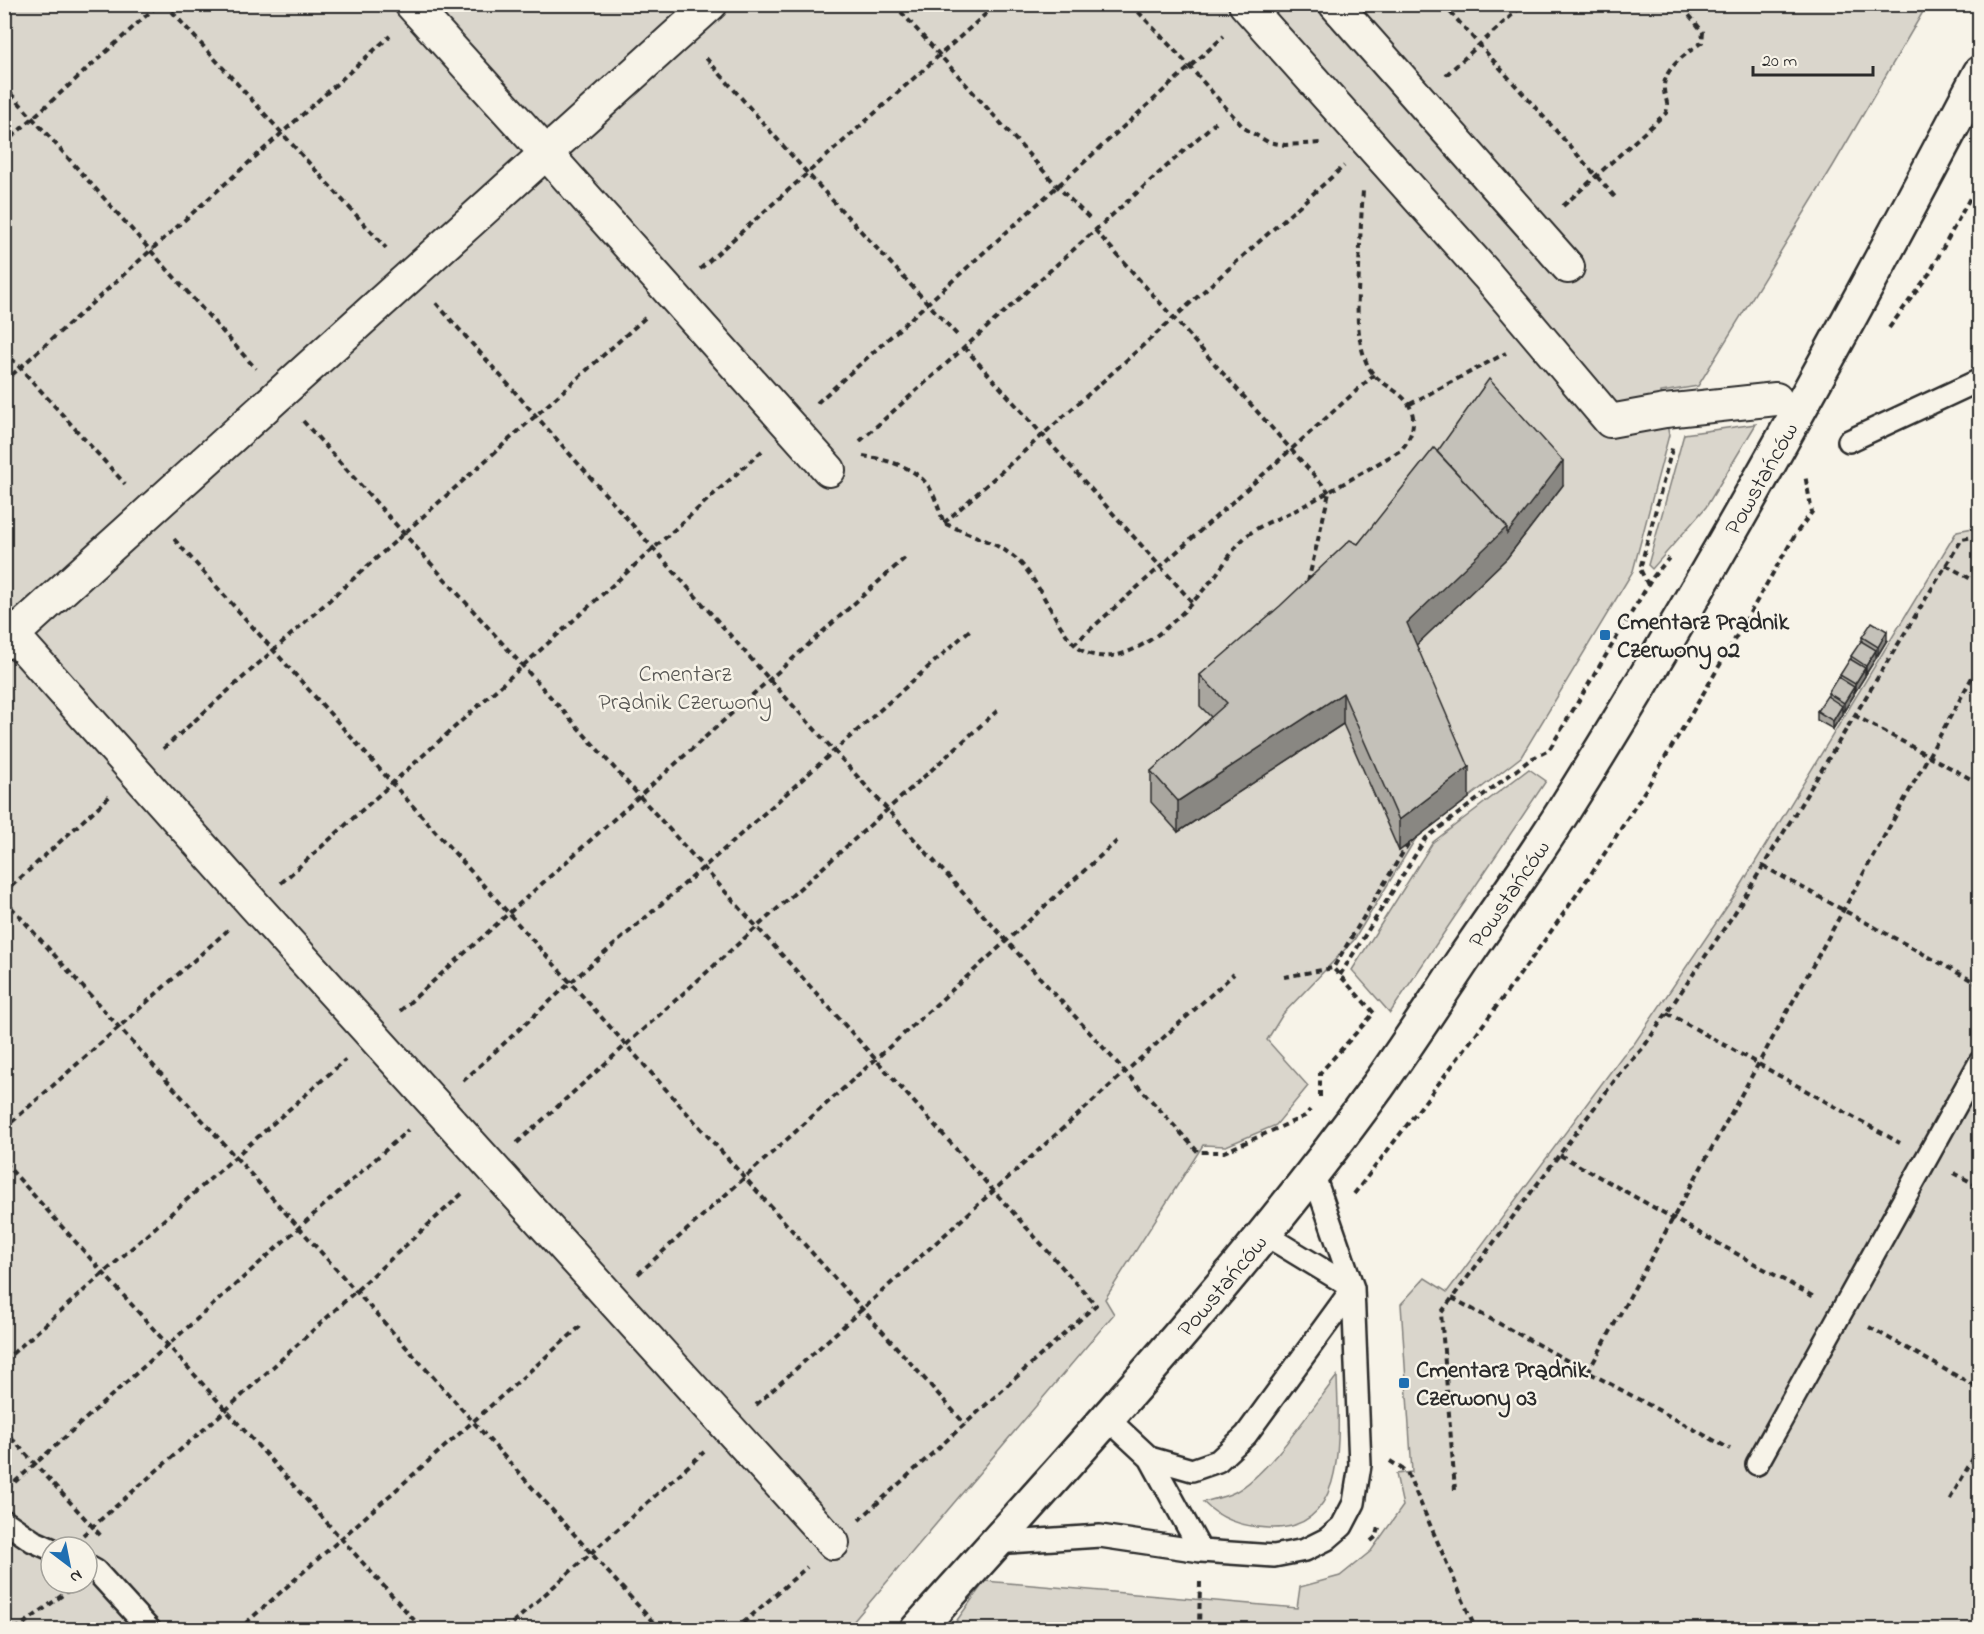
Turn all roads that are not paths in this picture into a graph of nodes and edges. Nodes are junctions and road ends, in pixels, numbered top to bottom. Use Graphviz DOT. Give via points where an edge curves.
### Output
graph roads {
  1 [pos="711,4"];
  2 [pos="1335,4"];
  3 [pos="414,8"];
  4 [pos="1248,8"];
  5 [pos="1980,73"];
  6 [pos="546,153"];
  7 [pos="1568,267"];
  8 [pos="1980,380"];
  9 [pos="1776,399"];
  10 [pos="1849,441"];
  11 [pos="829,471"];
  12 [pos="7,635"];
  13 [pos="1980,1062"];
  14 [pos="1313,1173"];
  15 [pos="1264,1234"];
  16 [pos="1353,1288"];
  17 [pos="1107,1418"];
  18 [pos="1150,1458"];
  19 [pos="1757,1464"];
  20 [pos="4,1521"];
  21 [pos="995,1543"];
  22 [pos="39,1544"];
  23 [pos="833,1544"];
  24 [pos="1201,1551"];
  25 [pos="99,1574"];
  26 [pos="150,1629"];
  27 [pos="917,1629"];
  1 -- 6 [label="street"];
  2 -- 7 [label="street"];
  3 -- 6 [label="street"];
  4 -- 9 [label="street" via="1359,152 1528,322 1610,421"];
  5 -- 14 [label="street, Powstańców" via="1735,525 1636,693 1563,812 1379,1084"];
  6 -- 11 [label="street"];
  6 -- 12 [label="street"];
  8 -- 10 [label="lane"];
  12 -- 23 [label="street" via="137,772"];
  13 -- 19 [label="lane"];
  14 -- 15 [label="street, Powstańców"];
  14 -- 16 [label="lane"];
  15 -- 16 [label="lane"];
  15 -- 17 [label="street, Powstańców"];
  16 -- 18 [label="lane" via="1246,1435 1218,1461 1192,1470"];
  16 -- 24 [label="lane" via="1360,1465 1354,1503 1341,1526 1327,1539 1305,1550 1274,1556"];
  17 -- 18 [label="lane"];
  17 -- 21 [label="street, Powstańców"];
  18 -- 24 [label="lane"];
  20 -- 22 [label="lane"];
  21 -- 24 [label="lane" via="1100,1536"];
  21 -- 27 [label="street, Powstańców"];
  25 -- 26 [label="lane"];
}
